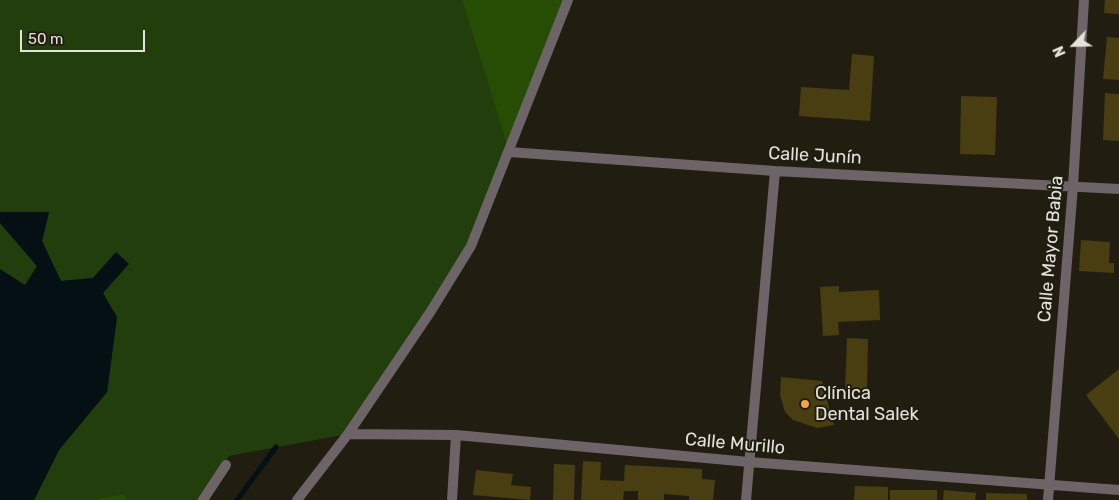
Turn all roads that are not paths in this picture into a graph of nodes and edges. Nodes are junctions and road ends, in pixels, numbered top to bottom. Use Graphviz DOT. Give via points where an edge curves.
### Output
graph roads {
  1 [pos="568,0"];
  2 [pos="1084,0"];
  3 [pos="509,152"];
  4 [pos="775,171"];
  5 [pos="1073,186"];
  6 [pos="1119,188"];
  7 [pos="348,434"];
  8 [pos="456,435"];
  9 [pos="749,462"];
  10 [pos="226,465"];
  11 [pos="1049,484"];
  12 [pos="1119,490"];
  13 [pos="203,500"];
  14 [pos="297,500"];
  15 [pos="452,500"];
  16 [pos="746,500"];
  17 [pos="1048,500"];
  1 -- 3 [label="street"];
  2 -- 5 [label="street, Calle Mayor Babia"];
  3 -- 4 [label="street, Calle Junín"];
  3 -- 7 [label="street" via="471,246"];
  4 -- 5 [label="street, Calle Junín"];
  4 -- 9 [label="street"];
  5 -- 6 [label="street, Calle Junín"];
  5 -- 11 [label="street, Calle Mayor Babia"];
  7 -- 8 [label="street, Calle Murillo"];
  7 -- 14 [label="street"];
  8 -- 9 [label="street, Calle Murillo"];
  8 -- 15 [label="street"];
  9 -- 11 [label="street, Calle Murillo"];
  9 -- 16 [label="street"];
  10 -- 13 [label="street"];
  11 -- 12 [label="street, Calle Murillo"];
  11 -- 17 [label="street, Calle Mayor Babia"];
}
